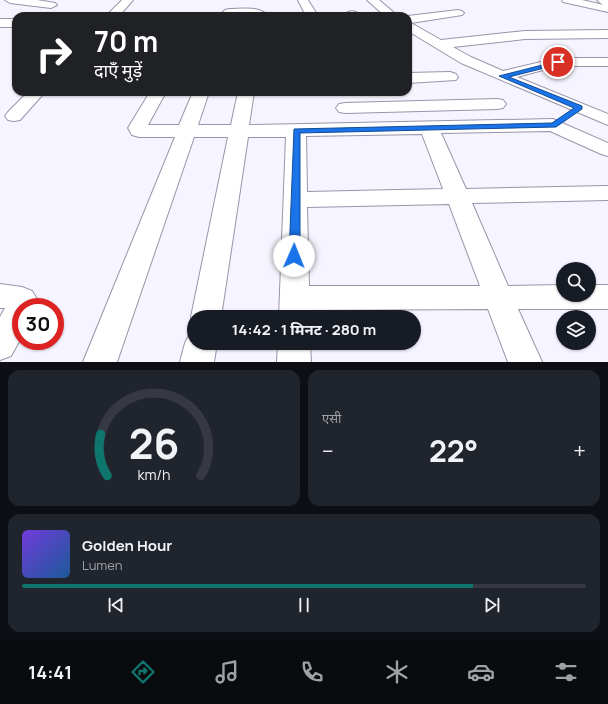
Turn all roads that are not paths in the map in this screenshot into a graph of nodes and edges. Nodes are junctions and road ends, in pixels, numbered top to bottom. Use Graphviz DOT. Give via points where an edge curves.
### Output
graph roads {
  1 [pos="10,0"];
  2 [pos="128,0"];
  3 [pos="232,0"];
  4 [pos="304,0"];
  5 [pos="372,0"];
  6 [pos="567,0"];
  7 [pos="602,0"];
  8 [pos="56,2"];
  9 [pos="608,4"];
  10 [pos="608,10"];
  11 [pos="42,12"];
  12 [pos="116,12"];
  13 [pos="229,12"];
  14 [pos="310,12"];
  15 [pos="387,12"];
  16 [pos="458,13"];
  17 [pos="412,19"];
  18 [pos="412,28"];
  19 [pos="608,34"];
  20 [pos="440,44"];
  21 [pos="608,62"];
  22 [pos="502,76"];
  23 [pos="450,77"];
  24 [pos="412,78"];
  25 [pos="33,96"];
  26 [pos="156,96"];
  27 [pos="200,96"];
  28 [pos="245,96"];
  29 [pos="343,100"];
  30 [pos="497,104"];
  31 [pos="579,108"];
  32 [pos="14,116"];
  33 [pos="608,120"];
  34 [pos="553,125"];
  35 [pos="430,128"];
  36 [pos="349,130"];
  37 [pos="296,131"];
  38 [pos="186,132"];
  39 [pos="240,132"];
  40 [pos="608,150"];
  41 [pos="608,192"];
  42 [pos="457,196"];
  43 [pos="295,200"];
  44 [pos="0,296"];
  45 [pos="498,297"];
  46 [pos="608,297"];
  47 [pos="294,308"];
  48 [pos="207,310"];
  49 [pos="0,346"];
  50 [pos="200,350"];
  51 [pos="294,350"];
  52 [pos="100,362"];
  53 [pos="198,362"];
  54 [pos="294,362"];
  55 [pos="525,362"];
  1 -- 8 [label="street"];
  2 -- 12 [label="street"];
  3 -- 13 [label="street"];
  4 -- 14 [label="street"];
  5 -- 15 [label="street"];
  6 -- 10 [label="street"];
  7 -- 9 [label="street"];
  8 -- 11 [label="street"];
  16 -- 17 [label="street"];
  18 -- 20 [label="street"];
  19 -- 20 [label="street" via="526,35"];
  20 -- 22 [label="street" via="466,60"];
  21 -- 22 [label="street" via="558,62"];
  22 -- 31 [label="street"];
  23 -- 24 [label="street"];
  25 -- 32 [label="street"];
  26 -- 38 [label="street" via="137,128 139,131"];
  27 -- 38 [label="street"];
  28 -- 39 [label="street"];
  29 -- 30 [label="street"];
  29 -- 36 [label="street"];
  31 -- 33 [label="street"];
  31 -- 34 [label="street"];
  34 -- 35 [label="street"];
  34 -- 40 [label="street"];
  35 -- 36 [label="street"];
  35 -- 42 [label="street"];
  36 -- 37 [label="street"];
  37 -- 39 [label="street"];
  37 -- 43 [label="street"];
  38 -- 39 [label="street"];
  38 -- 52 [label="street"];
  39 -- 48 [label="street"];
  41 -- 42 [label="street"];
  42 -- 43 [label="street"];
  42 -- 45 [label="street"];
  43 -- 47 [label="street"];
  44 -- 49 [label="street" via="22,299 20,311"];
  45 -- 46 [label="street"];
  45 -- 47 [label="street"];
  45 -- 55 [label="street"];
  50 -- 53 [label="street"];
  51 -- 54 [label="street"];
}
